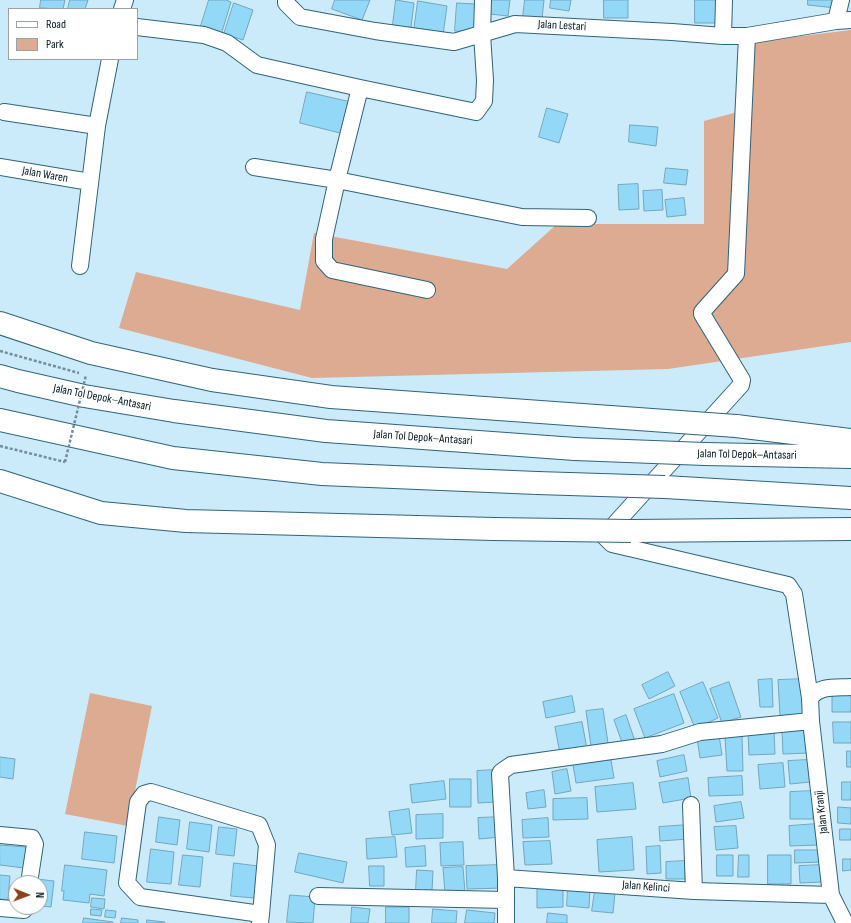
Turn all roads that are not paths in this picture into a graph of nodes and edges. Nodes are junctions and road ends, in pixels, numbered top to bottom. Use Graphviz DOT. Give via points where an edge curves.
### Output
graph roads {
  1 [pos="286,0"];
  2 [pos="483,0"];
  3 [pos="724,0"];
  4 [pos="841,0"];
  5 [pos="844,21"];
  6 [pos="138,27"];
  7 [pos="482,34"];
  8 [pos="723,36"];
  9 [pos="747,36"];
  10 [pos="110,60"];
  11 [pos="360,88"];
  12 [pos="4,112"];
  13 [pos="97,126"];
  14 [pos="0,167"];
  15 [pos="254,167"];
  16 [pos="337,180"];
  17 [pos="90,182"];
  18 [pos="588,218"];
  19 [pos="80,266"];
  20 [pos="427,290"];
  21 [pos="0,323"];
  22 [pos="0,376"];
  23 [pos="0,420"];
  24 [pos="851,440"];
  25 [pos="851,457"];
  26 [pos="0,481"];
  27 [pos="851,498"];
  28 [pos="851,529"];
  29 [pos="851,688"];
  30 [pos="810,698"];
  31 [pos="812,721"];
  32 [pos="691,804"];
  33 [pos="0,835"];
  34 [pos="30,875"];
  35 [pos="506,878"];
  36 [pos="694,890"];
  37 [pos="831,895"];
  38 [pos="318,896"];
  39 [pos="506,900"];
  40 [pos="261,919"];
  41 [pos="506,923"];
  42 [pos="845,923"];
  1 -- 7 [label="street, Jalan Lestari" via="300,17 375,31 454,42"];
  2 -- 7 [label="street"];
  3 -- 8 [label="street"];
  4 -- 5 [label="street"];
  5 -- 9 [label="street, Jalan Lestari"];
  6 -- 11 [label="street" via="204,35 227,43 257,65"];
  7 -- 8 [label="street, Jalan Lestari" via="515,24"];
  7 -- 11 [label="street" via="484,101 476,112"];
  8 -- 9 [label="street, Jalan Lestari"];
  9 -- 30 [label="street, Jalan Kranji" via="736,274 702,312 738,372 742,380 741,385 604,536 612,544 788,585 794,594"];
  10 -- 13 [label="street"];
  11 -- 16 [label="street"];
  12 -- 13 [label="street"];
  13 -- 17 [label="street"];
  14 -- 17 [label="street, Jalan Waren"];
  15 -- 16 [label="street"];
  16 -- 18 [label="street" via="522,217"];
  16 -- 20 [label="street" via="324,239 324,261 332,270"];
  17 -- 19 [label="street"];
  21 -- 24 [label="highway, bridge" via="91,353 212,380 331,397 736,426"];
  22 -- 25 [label="highway, Jalan Tol Depok–Antasari, bridge" via="84,396 174,412 326,430 576,449"];
  23 -- 27 [label="highway, bridge" via="173,458 322,474 665,487"];
  26 -- 28 [label="highway, bridge" via="101,514 186,521 631,531"];
  29 -- 30 [label="street" via="822,689"];
  30 -- 31 [label="street, Jalan Kranji"];
  31 -- 35 [label="street" via="700,732 662,744 511,765 500,774"];
  31 -- 37 [label="street, Jalan Kranji"];
  32 -- 36 [label="street"];
  33 -- 34 [label="street" via="34,840"];
  35 -- 36 [label="street, Jalan Kelinci"];
  35 -- 39 [label="street"];
  36 -- 37 [label="street, Jalan Kelinci"];
  37 -- 42 [label="street, Jalan Kranji"];
  38 -- 39 [label="street"];
  39 -- 41 [label="street"];
  40 -- 40 [label="street" via="140,897 127,883 138,802 144,794 151,792 259,825 267,845"];
}
